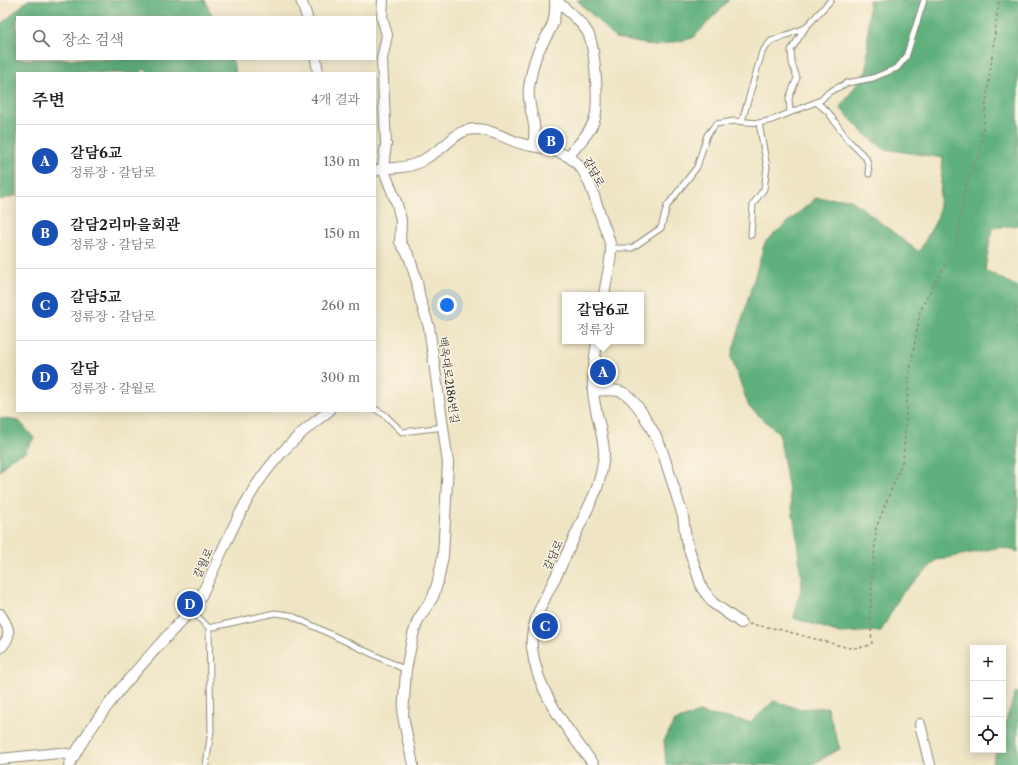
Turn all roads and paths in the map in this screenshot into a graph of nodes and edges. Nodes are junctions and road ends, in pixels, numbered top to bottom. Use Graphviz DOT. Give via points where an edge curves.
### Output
graph roads {
  1 [pos="301,0"];
  2 [pos="383,0"];
  3 [pos="555,0"];
  4 [pos="831,0"];
  5 [pos="924,0"];
  6 [pos="999,0"];
  7 [pos="307,16"];
  8 [pos="806,27"];
  9 [pos="316,60"];
  10 [pos="318,72"];
  11 [pos="816,102"];
  12 [pos="790,112"];
  13 [pos="742,121"];
  14 [pos="759,122"];
  15 [pos="532,146"];
  16 [pos="569,156"];
  17 [pos="379,170"];
  18 [pos="868,174"];
  19 [pos="752,235"];
  20 [pos="611,248"];
  21 [pos="604,292"];
  22 [pos="597,344"];
  23 [pos="593,391"];
  24 [pos="376,410"];
  25 [pos="327,412"];
  26 [pos="444,427"];
  27 [pos="191,610"];
  28 [pos="0,614"];
  29 [pos="741,623"];
  30 [pos="209,628"];
  31 [pos="0,648"];
  32 [pos="406,670"];
  33 [pos="920,724"];
  34 [pos="74,755"];
  35 [pos="0,760"];
  36 [pos="69,765"];
  37 [pos="206,765"];
  38 [pos="413,765"];
  39 [pos="594,765"];
  40 [pos="930,765"];
  1 -- 7 [label="street"];
  2 -- 17 [label="street, 백옥대로2186번길" via="382,18 388,35 382,59 386,144"];
  3 -- 15 [label="street" via="554,22 538,53 530,83 529,103 536,131"];
  3 -- 16 [label="street" via="588,32 592,46 597,99 591,127"];
  4 -- 8 [label="lane"];
  5 -- 11 [label="lane" via="906,57 897,68 873,78 847,83"];
  6 -- 29 [label="path" via="980,152 965,187 956,247 920,312 908,376 903,460 876,528 870,614 872,643 865,647 849,648 778,629"];
  8 -- 12 [label="lane" via="791,50 797,78 789,98"];
  8 -- 13 [label="lane" via="771,41 762,52"];
  9 -- 10 [label="street"];
  11 -- 12 [label="lane"];
  11 -- 18 [label="lane" via="828,112 848,140 866,158"];
  12 -- 14 [label="lane" via="772,120"];
  13 -- 14 [label="lane"];
  13 -- 20 [label="lane" via="716,124 707,135 697,167 667,206 661,228 632,248"];
  14 -- 19 [label="lane" via="766,167 764,188 752,204"];
  15 -- 16 [label="street, 갈담로"];
  15 -- 17 [label="street, 갈담로" via="521,145 486,130 475,129 457,133 445,145 408,167"];
  16 -- 20 [label="street, 갈담로" via="577,163 591,188"];
  17 -- 26 [label="street, 백옥대로2186번길" via="397,204 401,220 400,242 409,256 429,327"];
  20 -- 21 [label="street, 갈담로"];
  22 -- 23 [label="street, 갈담로"];
  23 -- 29 [label="street" via="623,392 631,398 657,439 702,588 713,603"];
  23 -- 39 [label="street, 갈담로" via="604,454 601,475 596,491 537,617 532,646 534,664 541,684 566,726"];
  24 -- 26 [label="lane" via="385,414 402,432"];
  25 -- 27 [label="street, 갈월로" via="294,438 248,498 201,596"];
  26 -- 32 [label="street, 백옥대로2186번길" via="448,463 443,556 433,596 418,620 413,635"];
  27 -- 30 [label="lane"];
  27 -- 34 [label="street, 갈월로" via="116,694"];
  28 -- 31 [label="street" via="9,635 8,640"];
  30 -- 32 [label="lane" via="275,613 290,615"];
  30 -- 37 [label="lane" via="211,731"];
  32 -- 38 [label="street, 백옥대로2186번길" via="403,716"];
  33 -- 40 [label="street"];
  34 -- 35 [label="street" via="59,753"];
  34 -- 36 [label="street, 갈월로"];
}
